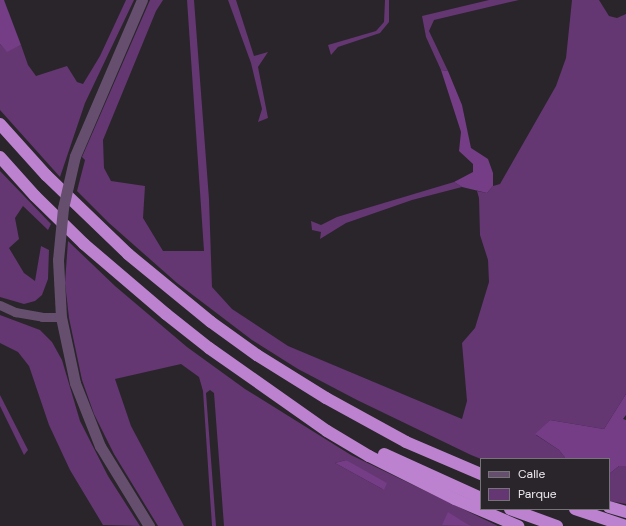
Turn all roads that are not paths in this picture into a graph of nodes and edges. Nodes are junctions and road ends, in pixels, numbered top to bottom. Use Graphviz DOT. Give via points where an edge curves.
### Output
graph roads {
  1 [pos="142,0"];
  2 [pos="0,124"];
  3 [pos="0,157"];
  4 [pos="0,305"];
  5 [pos="61,318"];
  6 [pos="266,387"];
  7 [pos="438,457"];
  8 [pos="480,469"];
  9 [pos="480,474"];
  10 [pos="480,498"];
  11 [pos="610,507"];
  12 [pos="480,510"];
  13 [pos="481,510"];
  14 [pos="513,510"];
  15 [pos="578,510"];
  16 [pos="626,512"];
  17 [pos="149,526"];
  18 [pos="518,526"];
  19 [pos="557,526"];
  20 [pos="626,526"];
  1 -- 5 [label="street, bridge" via="75,156 64,208 58,260"];
  2 -- 7 [label="highway" via="46,175 128,254 211,322 257,355 326,398"];
  3 -- 6 [label="highway" via="35,196 130,285 209,348"];
  4 -- 5 [label="street" via="15,312"];
  5 -- 17 [label="street" via="74,383 86,414 104,452"];
  6 -- 10 [label="highway" via="365,445"];
  6 -- 12 [label="highway" via="327,431 369,456"];
  7 -- 8 [label="highway"];
  7 -- 9 [label="highway"];
  11 -- 16 [label="highway"];
  13 -- 18 [label="highway"];
  14 -- 19 [label="highway"];
  15 -- 20 [label="highway"];
}
